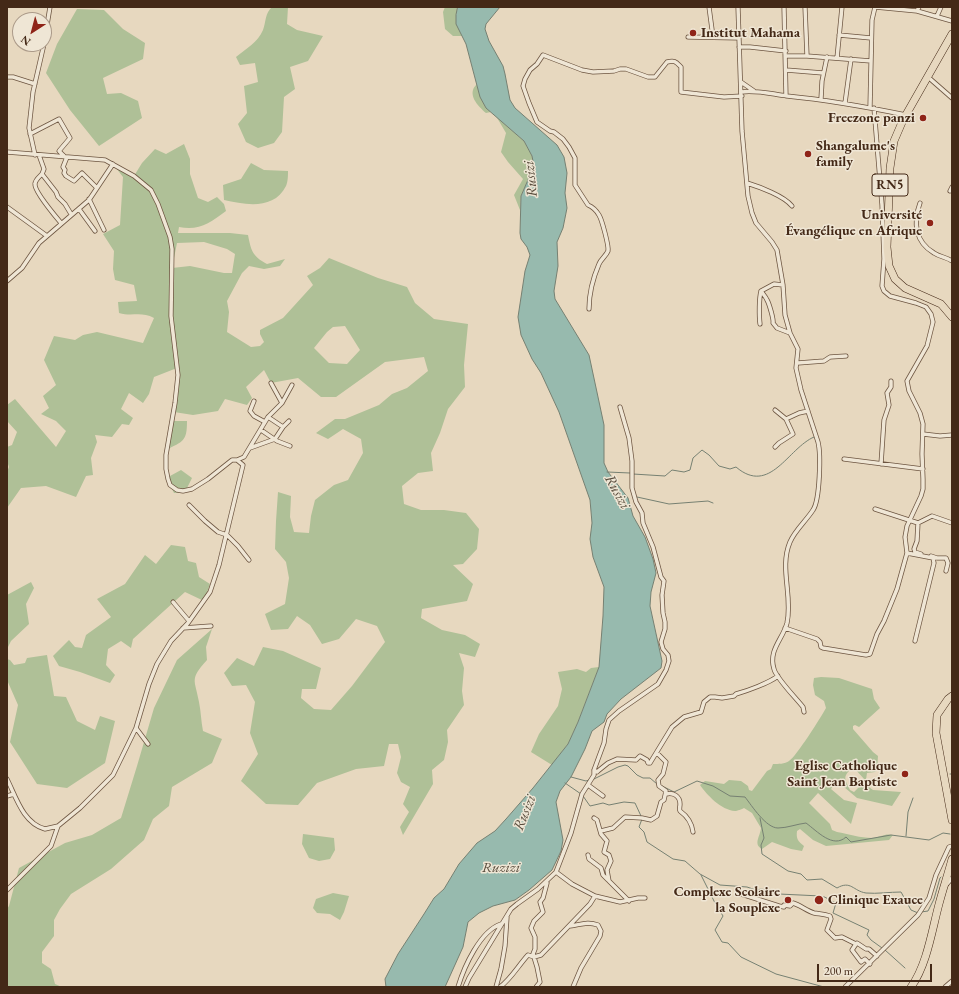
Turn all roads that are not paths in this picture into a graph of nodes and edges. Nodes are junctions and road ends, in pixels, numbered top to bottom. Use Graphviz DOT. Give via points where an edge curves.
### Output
graph roads {
  1 [pos="710,7"];
  2 [pos="738,7"];
  3 [pos="784,7"];
  4 [pos="805,7"];
  5 [pos="842,7"];
  6 [pos="875,7"];
  7 [pos="941,7"];
  8 [pos="918,9"];
  9 [pos="937,16"];
  10 [pos="952,21"];
  11 [pos="952,34"];
  12 [pos="839,35"];
  13 [pos="688,37"];
  14 [pos="712,37"];
  15 [pos="739,38"];
  16 [pos="871,38"];
  17 [pos="739,47"];
  18 [pos="42,52"];
  19 [pos="786,54"];
  20 [pos="807,56"];
  21 [pos="827,57"];
  22 [pos="836,58"];
  23 [pos="851,59"];
  24 [pos="872,61"];
  25 [pos="786,70"];
  26 [pos="823,73"];
  27 [pos="7,77"];
  28 [pos="928,77"];
  29 [pos="741,82"];
  30 [pos="35,84"];
  31 [pos="754,91"];
  32 [pos="741,94"];
  33 [pos="786,96"];
  34 [pos="952,98"];
  35 [pos="821,99"];
  36 [pos="845,103"];
  37 [pos="872,108"];
  38 [pos="907,115"];
  39 [pos="30,134"];
  40 [pos="7,152"];
  41 [pos="37,155"];
  42 [pos="66,157"];
  43 [pos="113,164"];
  44 [pos="42,174"];
  45 [pos="747,183"];
  46 [pos="97,188"];
  47 [pos="89,199"];
  48 [pos="920,203"];
  49 [pos="792,206"];
  50 [pos="7,207"];
  51 [pos="79,208"];
  52 [pos="71,214"];
  53 [pos="61,223"];
  54 [pos="104,230"];
  55 [pos="95,231"];
  56 [pos="47,236"];
  57 [pos="952,261"];
  58 [pos="7,281"];
  59 [pos="783,285"];
  60 [pos="761,291"];
  61 [pos="589,309"];
  62 [pos="952,317"];
  63 [pos="760,324"];
  64 [pos="790,332"];
  65 [pos="846,356"];
  66 [pos="798,363"];
  67 [pos="891,381"];
  68 [pos="271,383"];
  69 [pos="292,385"];
  70 [pos="254,402"];
  71 [pos="282,403"];
  72 [pos="620,407"];
  73 [pos="775,410"];
  74 [pos="808,411"];
  75 [pos="268,417"];
  76 [pos="786,419"];
  77 [pos="265,422"];
  78 [pos="289,422"];
  79 [pos="282,427"];
  80 [pos="261,430"];
  81 [pos="923,434"];
  82 [pos="952,435"];
  83 [pos="275,439"];
  84 [pos="290,446"];
  85 [pos="775,447"];
  86 [pos="250,448"];
  87 [pos="844,459"];
  88 [pos="237,460"];
  89 [pos="881,464"];
  90 [pos="923,469"];
  91 [pos="189,505"];
  92 [pos="875,509"];
  93 [pos="910,521"];
  94 [pos="918,523"];
  95 [pos="952,523"];
  96 [pos="227,535"];
  97 [pos="906,553"];
  98 [pos="952,556"];
  99 [pos="946,558"];
  100 [pos="249,560"];
  101 [pos="946,571"];
  102 [pos="173,602"];
  103 [pos="189,621"];
  104 [pos="211,626"];
  105 [pos="183,628"];
  106 [pos="785,628"];
  107 [pos="915,641"];
  108 [pos="778,676"];
  109 [pos="952,696"];
  110 [pos="804,712"];
  111 [pos="136,728"];
  112 [pos="148,744"];
  113 [pos="657,753"];
  114 [pos="594,770"];
  115 [pos="7,779"];
  116 [pos="590,783"];
  117 [pos="14,794"];
  118 [pos="666,794"];
  119 [pos="7,796"];
  120 [pos="603,796"];
  121 [pos="594,818"];
  122 [pos="952,820"];
  123 [pos="58,826"];
  124 [pos="601,831"];
  125 [pos="693,832"];
  126 [pos="952,846"];
  127 [pos="588,855"];
  128 [pos="952,859"];
  129 [pos="556,872"];
  130 [pos="952,878"];
  131 [pos="547,881"];
  132 [pos="609,881"];
  133 [pos="945,886"];
  134 [pos="952,886"];
  135 [pos="7,890"];
  136 [pos="738,893"];
  137 [pos="595,896"];
  138 [pos="645,898"];
  139 [pos="629,901"];
  140 [pos="508,914"];
  141 [pos="502,924"];
  142 [pos="570,926"];
  143 [pos="856,944"];
  144 [pos="877,956"];
  145 [pos="534,957"];
  146 [pos="870,964"];
  147 [pos="952,981"];
  148 [pos="458,987"];
  149 [pos="465,987"];
  150 [pos="496,987"];
  151 [pos="500,987"];
  152 [pos="536,987"];
  153 [pos="573,987"];
  154 [pos="845,987"];
  155 [pos="910,987"];
  156 [pos="945,987"];
  1 -- 14 [label="street"];
  2 -- 15 [label="street"];
  3 -- 19 [label="street"];
  4 -- 20 [label="street"];
  5 -- 12 [label="street"];
  6 -- 8 [label="street"];
  6 -- 16 [label="street"];
  7 -- 9 [label="street"];
  8 -- 9 [label="street"];
  9 -- 10 [label="street"];
  11 -- 28 [label="highway, RN5"];
  12 -- 16 [label="street"];
  12 -- 22 [label="street"];
  13 -- 14 [label="street"];
  14 -- 15 [label="street"];
  15 -- 17 [label="street"];
  16 -- 24 [label="street"];
  17 -- 19 [label="street" via="750,46"];
  17 -- 29 [label="street"];
  18 -- 30 [label="street"];
  19 -- 20 [label="street"];
  19 -- 25 [label="street"];
  20 -- 21 [label="street"];
  21 -- 22 [label="street"];
  21 -- 26 [label="street"];
  22 -- 23 [label="street"];
  23 -- 24 [label="street"];
  23 -- 36 [label="street"];
  24 -- 37 [label="street"];
  25 -- 26 [label="street"];
  25 -- 33 [label="street"];
  26 -- 35 [label="street"];
  27 -- 30 [label="street"];
  28 -- 34 [label="street"];
  28 -- 38 [label="highway, RN5"];
  29 -- 31 [label="street"];
  29 -- 32 [label="street"];
  30 -- 39 [label="street"];
  31 -- 32 [label="street"];
  31 -- 33 [label="street"];
  32 -- 45 [label="street"];
  32 -- 61 [label="street" via="724,97 681,92 681,67 673,61 667,62 655,77 626,69 592,72 543,55 538,64 530,70 523,86 534,118 569,147 575,158 574,185 600,217 607,241 607,253 599,262 591,285"];
  33 -- 35 [label="street"];
  35 -- 36 [label="street"];
  36 -- 37 [label="street"];
  37 -- 38 [label="street"];
  37 -- 81 [label="street" via="882,205 882,286 890,296 926,307 932,317 927,346 908,381 909,391 920,413"];
  38 -- 62 [label="highway, RN5" via="894,141 890,168 887,257 889,266 894,279 900,284 941,304"];
  39 -- 41 [label="street"];
  39 -- 42 [label="street" via="59,119 70,138 59,152"];
  40 -- 41 [label="street"];
  41 -- 42 [label="street"];
  41 -- 44 [label="street" via="44,169"];
  42 -- 43 [label="street" via="105,160"];
  42 -- 46 [label="street" via="63,167 66,176 74,181 82,174"];
  43 -- 46 [label="street"];
  43 -- 88 [label="street" via="151,190 172,244 171,316 178,375 166,455 170,485 183,491 192,489 232,460"];
  44 -- 52 [label="street"];
  44 -- 53 [label="street" via="34,184 36,190"];
  45 -- 49 [label="street" via="788,200"];
  45 -- 59 [label="street" via="756,223 777,250"];
  46 -- 47 [label="street"];
  47 -- 51 [label="street"];
  47 -- 54 [label="street"];
  48 -- 57 [label="street" via="916,230 921,242 934,253"];
  50 -- 56 [label="street"];
  51 -- 52 [label="street"];
  51 -- 55 [label="street"];
  52 -- 53 [label="street"];
  53 -- 56 [label="street"];
  56 -- 58 [label="street" via="36,245 22,268"];
  59 -- 60 [label="street" via="774,284"];
  59 -- 64 [label="street" via="785,315"];
  60 -- 63 [label="street"];
  60 -- 64 [label="street" via="767,299 777,328"];
  64 -- 66 [label="street" via="798,349"];
  65 -- 66 [label="street"];
  66 -- 74 [label="street" via="796,368"];
  67 -- 89 [label="street" via="887,393 889,405 884,420"];
  68 -- 71 [label="street"];
  69 -- 71 [label="street"];
  70 -- 77 [label="street" via="251,413"];
  71 -- 75 [label="street"];
  72 -- 114 [label="street" via="630,438 632,488 664,581 662,595 666,622 661,642 669,660 658,684 609,720"];
  73 -- 76 [label="street"];
  74 -- 76 [label="street"];
  74 -- 106 [label="street" via="820,450 818,495 814,509 796,532 787,552 788,612"];
  75 -- 77 [label="street"];
  75 -- 79 [label="street"];
  76 -- 85 [label="street" via="793,434"];
  77 -- 80 [label="street"];
  78 -- 79 [label="street"];
  79 -- 83 [label="street"];
  80 -- 83 [label="street"];
  80 -- 86 [label="street"];
  81 -- 82 [label="street"];
  81 -- 90 [label="street"];
  83 -- 84 [label="street"];
  83 -- 86 [label="street"];
  86 -- 88 [label="street" via="244,457"];
  87 -- 89 [label="street"];
  88 -- 96 [label="street" via="243,465"];
  89 -- 90 [label="street"];
  90 -- 93 [label="street" via="921,496"];
  91 -- 96 [label="street" via="218,532"];
  92 -- 93 [label="street"];
  93 -- 94 [label="street"];
  93 -- 97 [label="street" via="905,537"];
  94 -- 95 [label="street" via="932,516"];
  94 -- 99 [label="street" via="915,552"];
  96 -- 100 [label="street"];
  96 -- 103 [label="street" via="210,592"];
  97 -- 106 [label="street" via="897,589 870,654 823,648 816,639"];
  97 -- 107 [label="street" via="932,558 934,563"];
  98 -- 99 [label="street"];
  99 -- 101 [label="street"];
  102 -- 103 [label="street"];
  103 -- 105 [label="street"];
  104 -- 105 [label="street"];
  105 -- 111 [label="street" via="171,641 157,664"];
  106 -- 108 [label="street" via="773,656 772,664"];
  108 -- 110 [label="street" via="803,707"];
  108 -- 113 [label="street" via="772,681 734,696 710,697 704,702 701,712 684,717 672,727"];
  109 -- 122 [label="highway" via="937,715 936,733"];
  111 -- 112 [label="street"];
  111 -- 123 [label="street" via="113,776"];
  113 -- 114 [label="street" via="650,763 640,756 636,760 617,759 597,772"];
  113 -- 118 [label="street" via="666,762 663,774 658,780 659,786"];
  114 -- 116 [label="street"];
  115 -- 117 [label="street"];
  116 -- 120 [label="street"];
  116 -- 129 [label="street" via="582,794"];
  117 -- 119 [label="street"];
  117 -- 123 [label="street" via="24,813 33,822 45,829"];
  118 -- 124 [label="street" via="657,816 651,820 625,817 612,828"];
  118 -- 125 [label="street" via="678,796 680,811 689,820"];
  121 -- 124 [label="street"];
  123 -- 135 [label="street" via="51,846"];
  124 -- 132 [label="street" via="607,841 604,852 612,861 607,870"];
  126 -- 144 [label="street" via="949,847 936,875 929,898 918,915"];
  127 -- 132 [label="street"];
  128 -- 133 [label="highway"];
  129 -- 131 [label="street"];
  129 -- 137 [label="street"];
  130 -- 133 [label="street"];
  131 -- 140 [label="street" via="514,906"];
  131 -- 145 [label="street" via="540,902 543,912 531,928 534,937"];
  132 -- 139 [label="street"];
  133 -- 134 [label="street"];
  133 -- 155 [label="highway" via="928,947"];
  136 -- 143 [label="street" via="779,906 790,906 793,903 812,913 830,916 827,930 835,938 842,936"];
  137 -- 139 [label="street" via="620,902"];
  137 -- 142 [label="street"];
  138 -- 139 [label="street"];
  140 -- 141 [label="street"];
  140 -- 150 [label="street" via="505,946"];
  141 -- 148 [label="street" via="496,926 478,945 466,962"];
  141 -- 149 [label="street"];
  142 -- 145 [label="street" via="541,955"];
  142 -- 153 [label="street" via="593,923 598,925 601,932"];
  143 -- 144 [label="street" via="869,949"];
  143 -- 146 [label="street" via="852,950 861,962 865,959"];
  144 -- 146 [label="street"];
  145 -- 151 [label="street" via="528,956"];
  145 -- 152 [label="street" via="540,982"];
  146 -- 154 [label="street"];
  147 -- 156 [label="street"];
}
